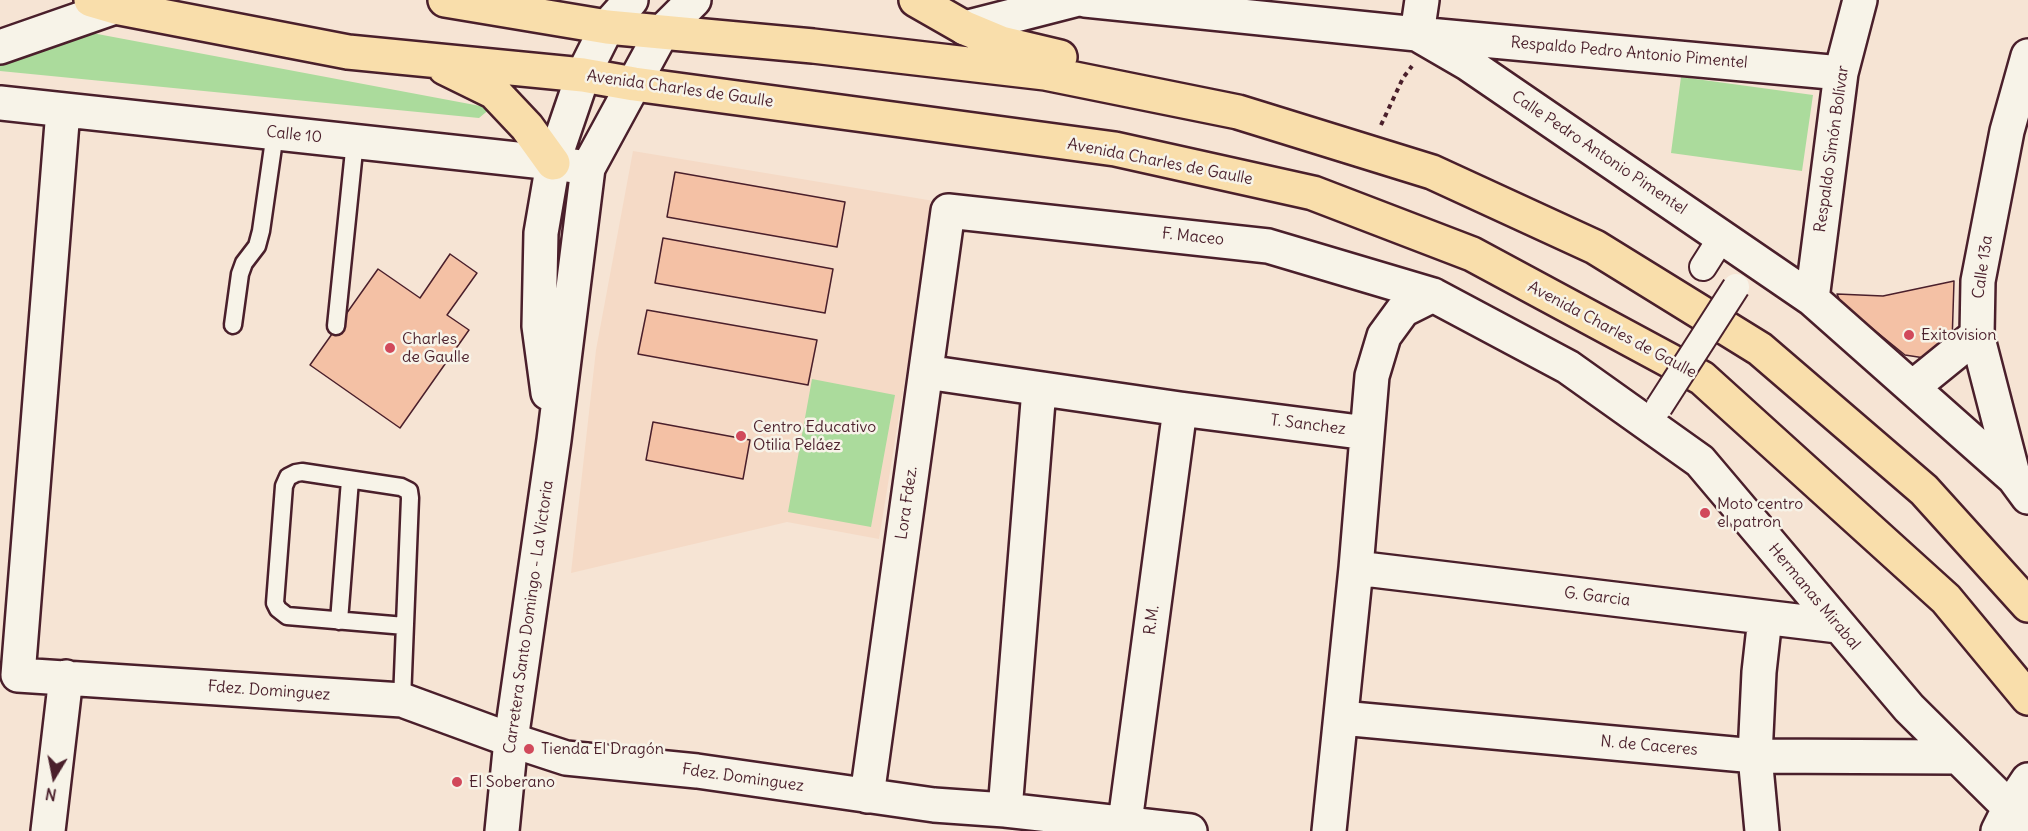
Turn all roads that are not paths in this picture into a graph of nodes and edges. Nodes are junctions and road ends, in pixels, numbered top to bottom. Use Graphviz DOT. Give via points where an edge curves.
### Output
graph roads {
  1 [pos="445,0"];
  2 [pos="631,0"];
  3 [pos="694,0"];
  4 [pos="916,0"];
  5 [pos="1074,0"];
  6 [pos="1085,0"];
  7 [pos="1422,0"];
  8 [pos="1860,0"];
  9 [pos="103,3"];
  10 [pos="607,27"];
  11 [pos="965,28"];
  12 [pos="662,32"];
  13 [pos="1424,37"];
  14 [pos="0,47"];
  15 [pos="2028,56"];
  16 [pos="427,59"];
  17 [pos="1841,73"];
  18 [pos="583,75"];
  19 [pos="634,84"];
  20 [pos="0,104"];
  21 [pos="63,110"];
  22 [pos="1238,112"];
  23 [pos="275,133"];
  24 [pos="2018,133"];
  25 [pos="355,141"];
  26 [pos="553,163"];
  27 [pos="588,168"];
  28 [pos="948,211"];
  29 [pos="1722,237"];
  30 [pos="1703,267"];
  31 [pos="1736,287"];
  32 [pos="1433,295"];
  33 [pos="1812,299"];
  34 [pos="233,325"];
  35 [pos="336,326"];
  36 [pos="1977,335"];
  37 [pos="926,372"];
  38 [pos="1913,387"];
  39 [pos="1039,389"];
  40 [pos="1659,407"];
  41 [pos="1179,409"];
  42 [pos="1367,433"];
  43 [pos="554,440"];
  44 [pos="350,480"];
  45 [pos="2021,488"];
  46 [pos="1356,568"];
  47 [pos="2028,605"];
  48 [pos="1765,618"];
  49 [pos="339,621"];
  50 [pos="405,626"];
  51 [pos="1838,626"];
  52 [pos="6,673"];
  53 [pos="66,677"];
  54 [pos="2028,698"];
  55 [pos="402,700"];
  56 [pos="1341,717"];
  57 [pos="511,740"];
  58 [pos="1755,756"];
  59 [pos="1957,757"];
  60 [pos="2028,780"];
  61 [pos="867,796"];
  62 [pos="1005,810"];
  63 [pos="2012,821"];
  64 [pos="1125,827"];
  65 [pos="48,831"];
  66 [pos="502,831"];
  67 [pos="1190,831"];
  68 [pos="1329,831"];
  69 [pos="1761,831"];
  1 -- 10 [label="main road"];
  2 -- 10 [label="street, Carretera Santo Domingo - La Victoria"];
  3 -- 12 [label="street, Carretera Santo Domingo - La Victoria"];
  4 -- 11 [label="main road"];
  5 -- 11 [label="street"];
  6 -- 13 [label="street, Calle Pedro Antonio Pimentel"];
  7 -- 13 [label="street"];
  8 -- 17 [label="street, Respaldo Simón Bolívar"];
  9 -- 14 [label="street"];
  9 -- 16 [label="main road, Avenida Charles de Gaulle" via="348,52"];
  10 -- 12 [label="main road"];
  10 -- 18 [label="street, Carretera Santo Domingo - La Victoria"];
  11 -- 22 [label="main road" via="1001,43 1217,96"];
  12 -- 19 [label="street, Carretera Santo Domingo - La Victoria"];
  12 -- 22 [label="main road" via="1046,73"];
  13 -- 17 [label="street, Respaldo Pedro Antonio Pimentel"];
  13 -- 29 [label="street, Calle Pedro Antonio Pimentel"];
  15 -- 24 [label="street, Calle 13a"];
  16 -- 18 [label="main road, Avenida Charles de Gaulle"];
  16 -- 26 [label="main road" via="494,93"];
  17 -- 33 [label="street, Respaldo Simón Bolívar"];
  18 -- 19 [label="main road, Avenida Charles de Gaulle"];
  18 -- 26 [label="street, Carretera Santo Domingo - La Victoria"];
  19 -- 27 [label="street, Carretera Santo Domingo - La Victoria"];
  19 -- 54 [label="main road, Avenida Charles de Gaulle" via="1115,149 1313,194 1472,254 1702,378 1946,599"];
  20 -- 21 [label="street, Calle 10"];
  21 -- 23 [label="street, Calle 10"];
  21 -- 52 [label="street"];
  22 -- 47 [label="main road" via="1432,172 1595,247 1760,349 1924,490"];
  23 -- 25 [label="street, Calle 10"];
  23 -- 34 [label="lane" via="261,231 240,274"];
  24 -- 36 [label="street, Calle 13a" via="1978,281"];
  25 -- 26 [label="street, Calle 10"];
  25 -- 35 [label="lane"];
  26 -- 27 [label="street, Calle 10"];
  26 -- 43 [label="street, Carretera Santo Domingo - La Victoria" via="541,233 539,326"];
  27 -- 43 [label="street, Carretera Santo Domingo - La Victoria"];
  28 -- 32 [label="street, F. Maceo" via="1268,246"];
  28 -- 37 [label="street, Lora Fdez."];
  29 -- 30 [label="street"];
  29 -- 33 [label="street, Calle Pedro Antonio Pimentel"];
  31 -- 40 [label="street, bridge"];
  32 -- 42 [label="street" via="1403,310 1384,336 1372,376"];
  32 -- 51 [label="street, Hermanas Mirabal" via="1631,400 1700,461"];
  33 -- 38 [label="street, Calle Pedro Antonio Pimentel"];
  36 -- 38 [label="street"];
  36 -- 45 [label="street, Calle 13a"];
  37 -- 39 [label="street, T. Sanchez"];
  37 -- 61 [label="street, Lora Fdez."];
  38 -- 45 [label="street, Calle Pedro Antonio Pimentel"];
  39 -- 41 [label="street, T. Sanchez"];
  39 -- 62 [label="street"];
  41 -- 42 [label="street, T. Sanchez"];
  41 -- 64 [label="street, R.M."];
  42 -- 46 [label="street, T. Sanchez"];
  43 -- 57 [label="street, Carretera Santo Domingo - La Victoria"];
  44 -- 49 [label="lane"];
  44 -- 49 [label="lane" via="302,472 288,477 284,486 275,603 287,616"];
  44 -- 50 [label="lane" via="409,491"];
  46 -- 48 [label="street, G. Garcia"];
  46 -- 56 [label="street, T. Sanchez"];
  48 -- 51 [label="street, G. Garcia"];
  48 -- 58 [label="street"];
  49 -- 50 [label="lane"];
  50 -- 55 [label="lane"];
  51 -- 59 [label="street, Hermanas Mirabal"];
  52 -- 53 [label="street, Fdez. Dominguez"];
  53 -- 55 [label="street, Fdez. Dominguez"];
  53 -- 65 [label="street"];
  55 -- 57 [label="street, Fdez. Dominguez"];
  56 -- 58 [label="street, N. de Caceres"];
  56 -- 68 [label="street, T. Sanchez"];
  57 -- 61 [label="street, Fdez. Dominguez" via="566,758 697,771"];
  57 -- 66 [label="street, Carretera Santo Domingo - La Victoria"];
  58 -- 59 [label="street, N. de Caceres"];
  58 -- 69 [label="street"];
  59 -- 63 [label="street, Hermanas Mirabal"];
  60 -- 63 [label="street"];
  61 -- 62 [label="street, Fdez. Dominguez"];
  62 -- 64 [label="street, Fdez. Dominguez"];
  64 -- 67 [label="street, Fdez. Dominguez"];
}
